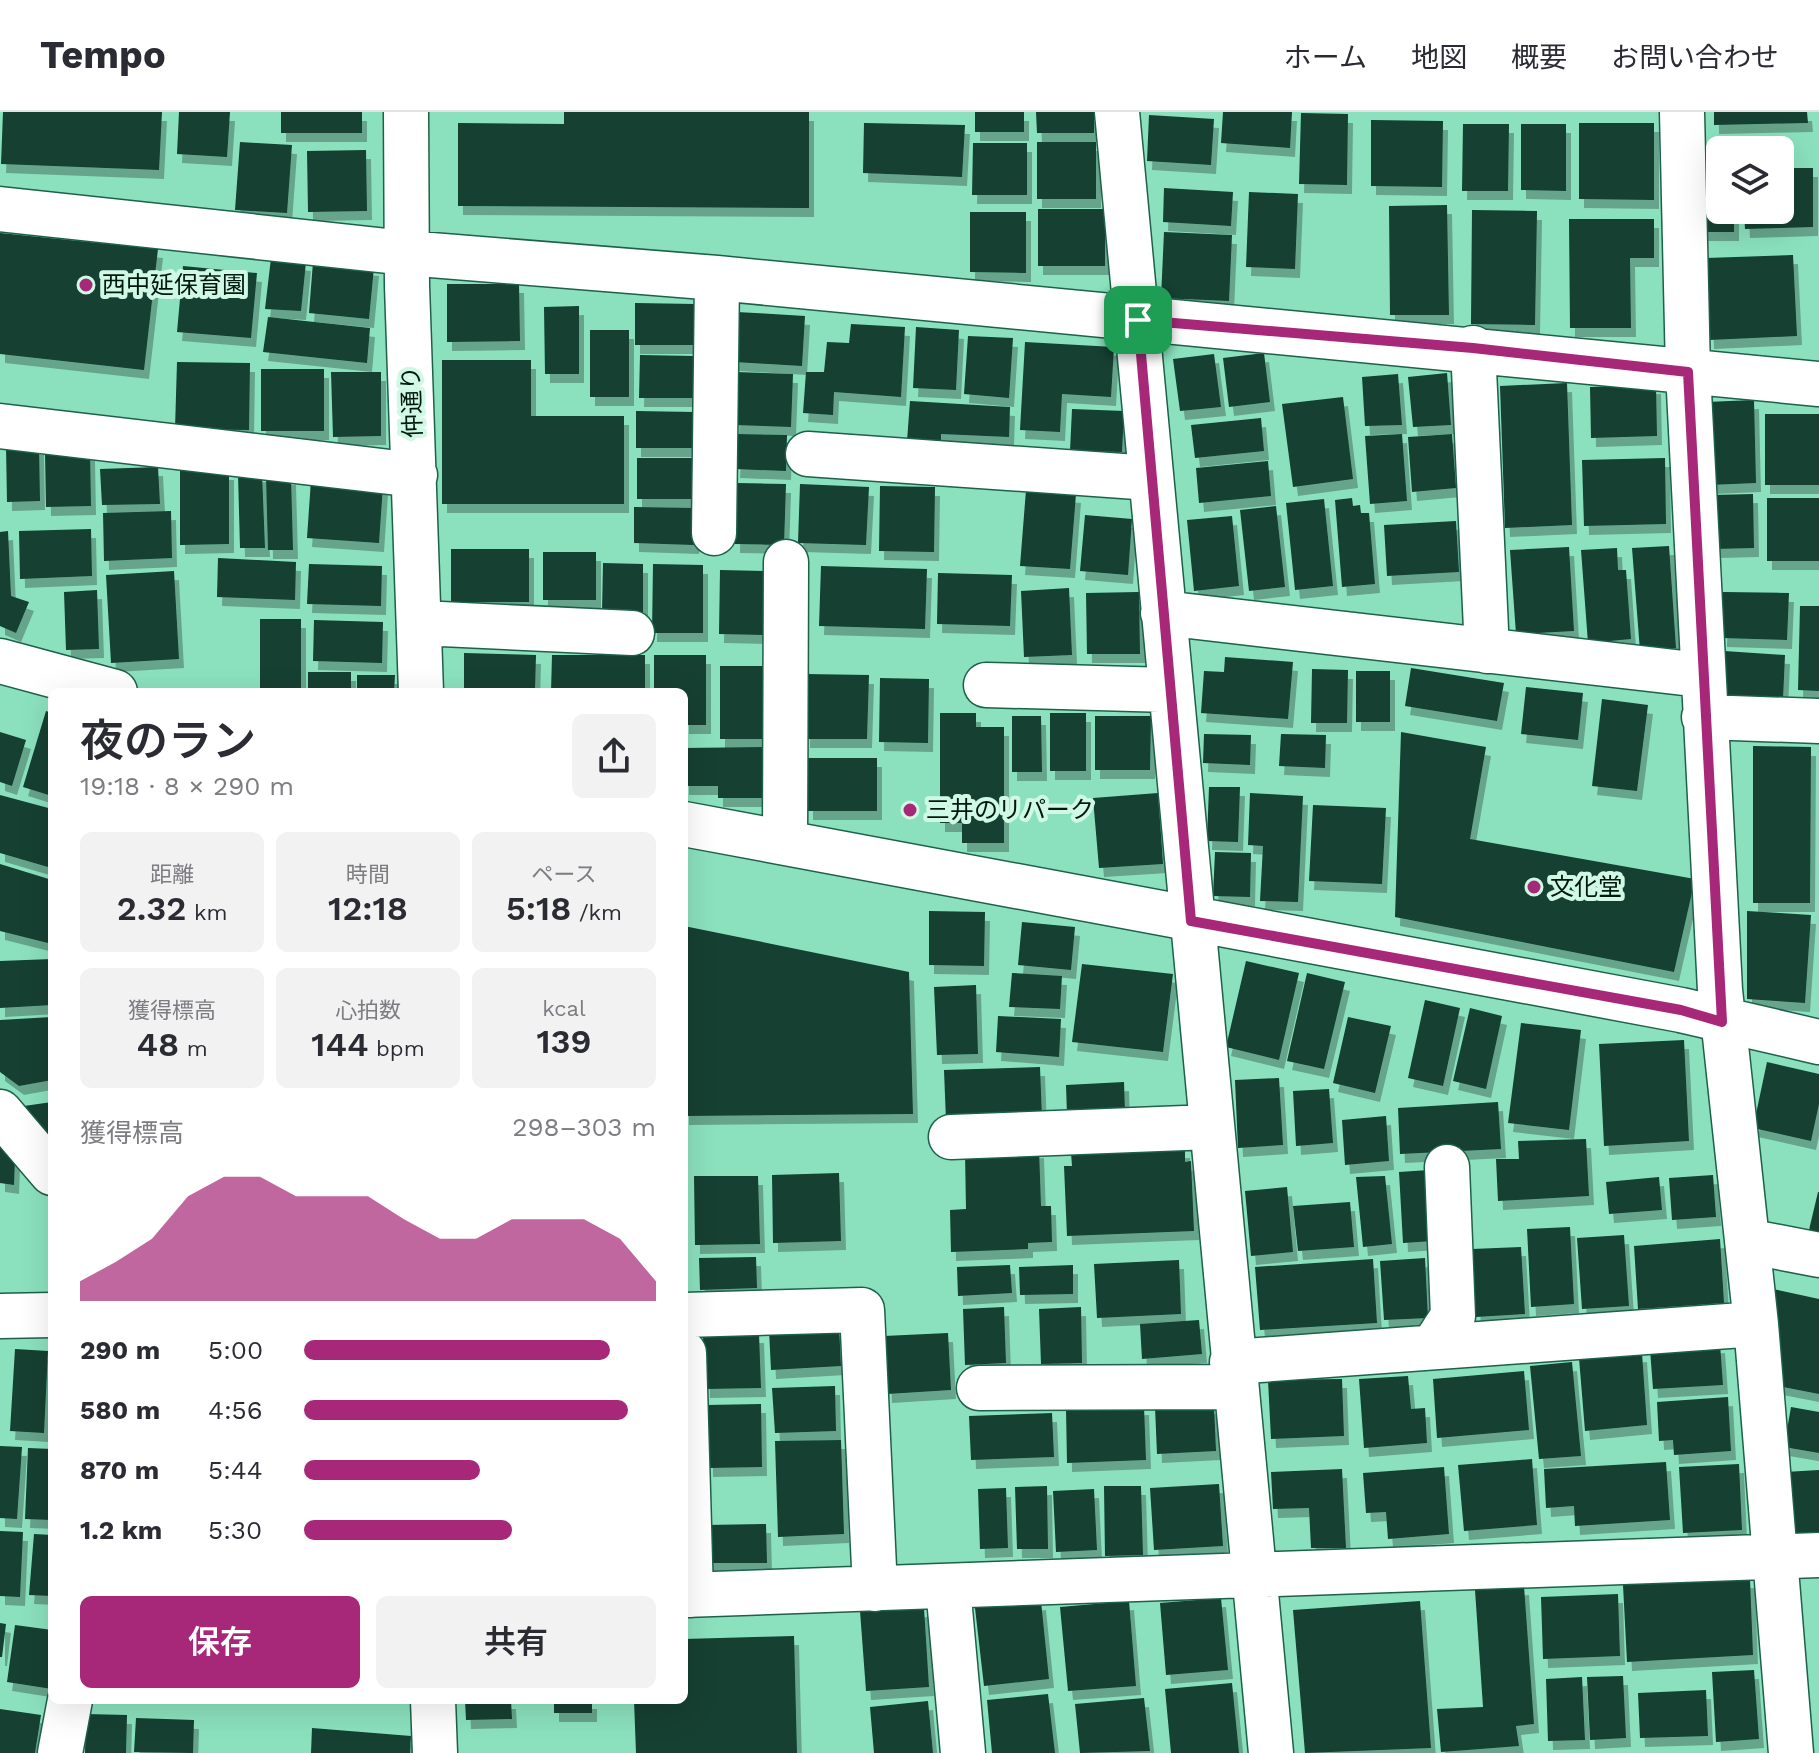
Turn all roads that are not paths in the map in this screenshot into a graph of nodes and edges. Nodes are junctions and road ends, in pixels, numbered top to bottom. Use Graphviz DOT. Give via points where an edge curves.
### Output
graph roads {
  1 [pos="406,112"];
  2 [pos="1117,112"];
  3 [pos="1682,112"];
  4 [pos="0,209"];
  5 [pos="406,253"];
  6 [pos="717,278"];
  7 [pos="1138,320"];
  8 [pos="1473,348"];
  9 [pos="1688,372"];
  10 [pos="1819,384"];
  11 [pos="0,426"];
  12 [pos="808,454"];
  13 [pos="415,475"];
  14 [pos="1151,478"];
  15 [pos="714,533"];
  16 [pos="786,562"];
  17 [pos="1163,613"];
  18 [pos="420,623"];
  19 [pos="632,633"];
  20 [pos="1487,651"];
  21 [pos="0,661"];
  22 [pos="986,685"];
  23 [pos="100,688"];
  24 [pos="421,688"];
  25 [pos="1169,690"];
  26 [pos="1703,696"];
  27 [pos="1819,721"];
  28 [pos="688,825"];
  29 [pos="785,842"];
  30 [pos="1191,921"];
  31 [pos="1722,1022"];
  32 [pos="1819,1042"];
  33 [pos="0,1112"];
  34 [pos="1211,1127"];
  35 [pos="951,1137"];
  36 [pos="1447,1167"];
  37 [pos="48,1168"];
  38 [pos="1747,1241"];
  39 [pos="1819,1255"];
  40 [pos="48,1315"];
  41 [pos="688,1315"];
  42 [pos="0,1316"];
  43 [pos="1756,1324"];
  44 [pos="1433,1347"];
  45 [pos="1234,1374"];
  46 [pos="979,1388"];
  47 [pos="1819,1555"];
  48 [pos="1775,1556"];
  49 [pos="1254,1576"];
  50 [pos="948,1587"];
  51 [pos="875,1589"];
  52 [pos="688,1595"];
  53 [pos="69,1704"];
  54 [pos="433,1704"];
  55 [pos="60,1753"];
  56 [pos="435,1753"];
  57 [pos="963,1753"];
  58 [pos="1271,1753"];
  59 [pos="1791,1753"];
  1 -- 5 [label="street, 仲通り"];
  2 -- 7 [label="street"];
  3 -- 9 [label="street"];
  4 -- 5 [label="street"];
  5 -- 6 [label="street"];
  5 -- 13 [label="street, 仲通り"];
  6 -- 7 [label="street"];
  6 -- 15 [label="street"];
  7 -- 8 [label="street"];
  7 -- 14 [label="street"];
  8 -- 9 [label="street"];
  8 -- 20 [label="street"];
  9 -- 10 [label="street"];
  9 -- 26 [label="street"];
  11 -- 13 [label="street"];
  12 -- 14 [label="street"];
  13 -- 18 [label="street, 仲通り"];
  14 -- 17 [label="street"];
  16 -- 29 [label="street"];
  17 -- 20 [label="street"];
  17 -- 25 [label="street"];
  18 -- 19 [label="street"];
  18 -- 24 [label="street, 仲通り"];
  20 -- 26 [label="street"];
  21 -- 23 [label="street"];
  22 -- 25 [label="street"];
  25 -- 30 [label="street"];
  26 -- 27 [label="street"];
  26 -- 31 [label="street"];
  28 -- 29 [label="street"];
  29 -- 30 [label="street"];
  30 -- 31 [label="street" via="1681,1010"];
  30 -- 34 [label="street"];
  31 -- 32 [label="street"];
  31 -- 38 [label="street"];
  33 -- 37 [label="street"];
  34 -- 35 [label="street"];
  34 -- 45 [label="street"];
  36 -- 44 [label="street" via="1453,1316"];
  38 -- 39 [label="street"];
  38 -- 43 [label="street"];
  40 -- 42 [label="street"];
  41 -- 51 [label="street" via="862,1310"];
  43 -- 44 [label="street"];
  43 -- 48 [label="street"];
  44 -- 45 [label="street"];
  45 -- 46 [label="street"];
  45 -- 49 [label="street"];
  47 -- 48 [label="street"];
  48 -- 49 [label="street"];
  48 -- 59 [label="street"];
  49 -- 50 [label="street"];
  49 -- 58 [label="street"];
  50 -- 51 [label="street"];
  50 -- 57 [label="street"];
  51 -- 52 [label="street"];
  53 -- 55 [label="street"];
  54 -- 56 [label="street"];
}
